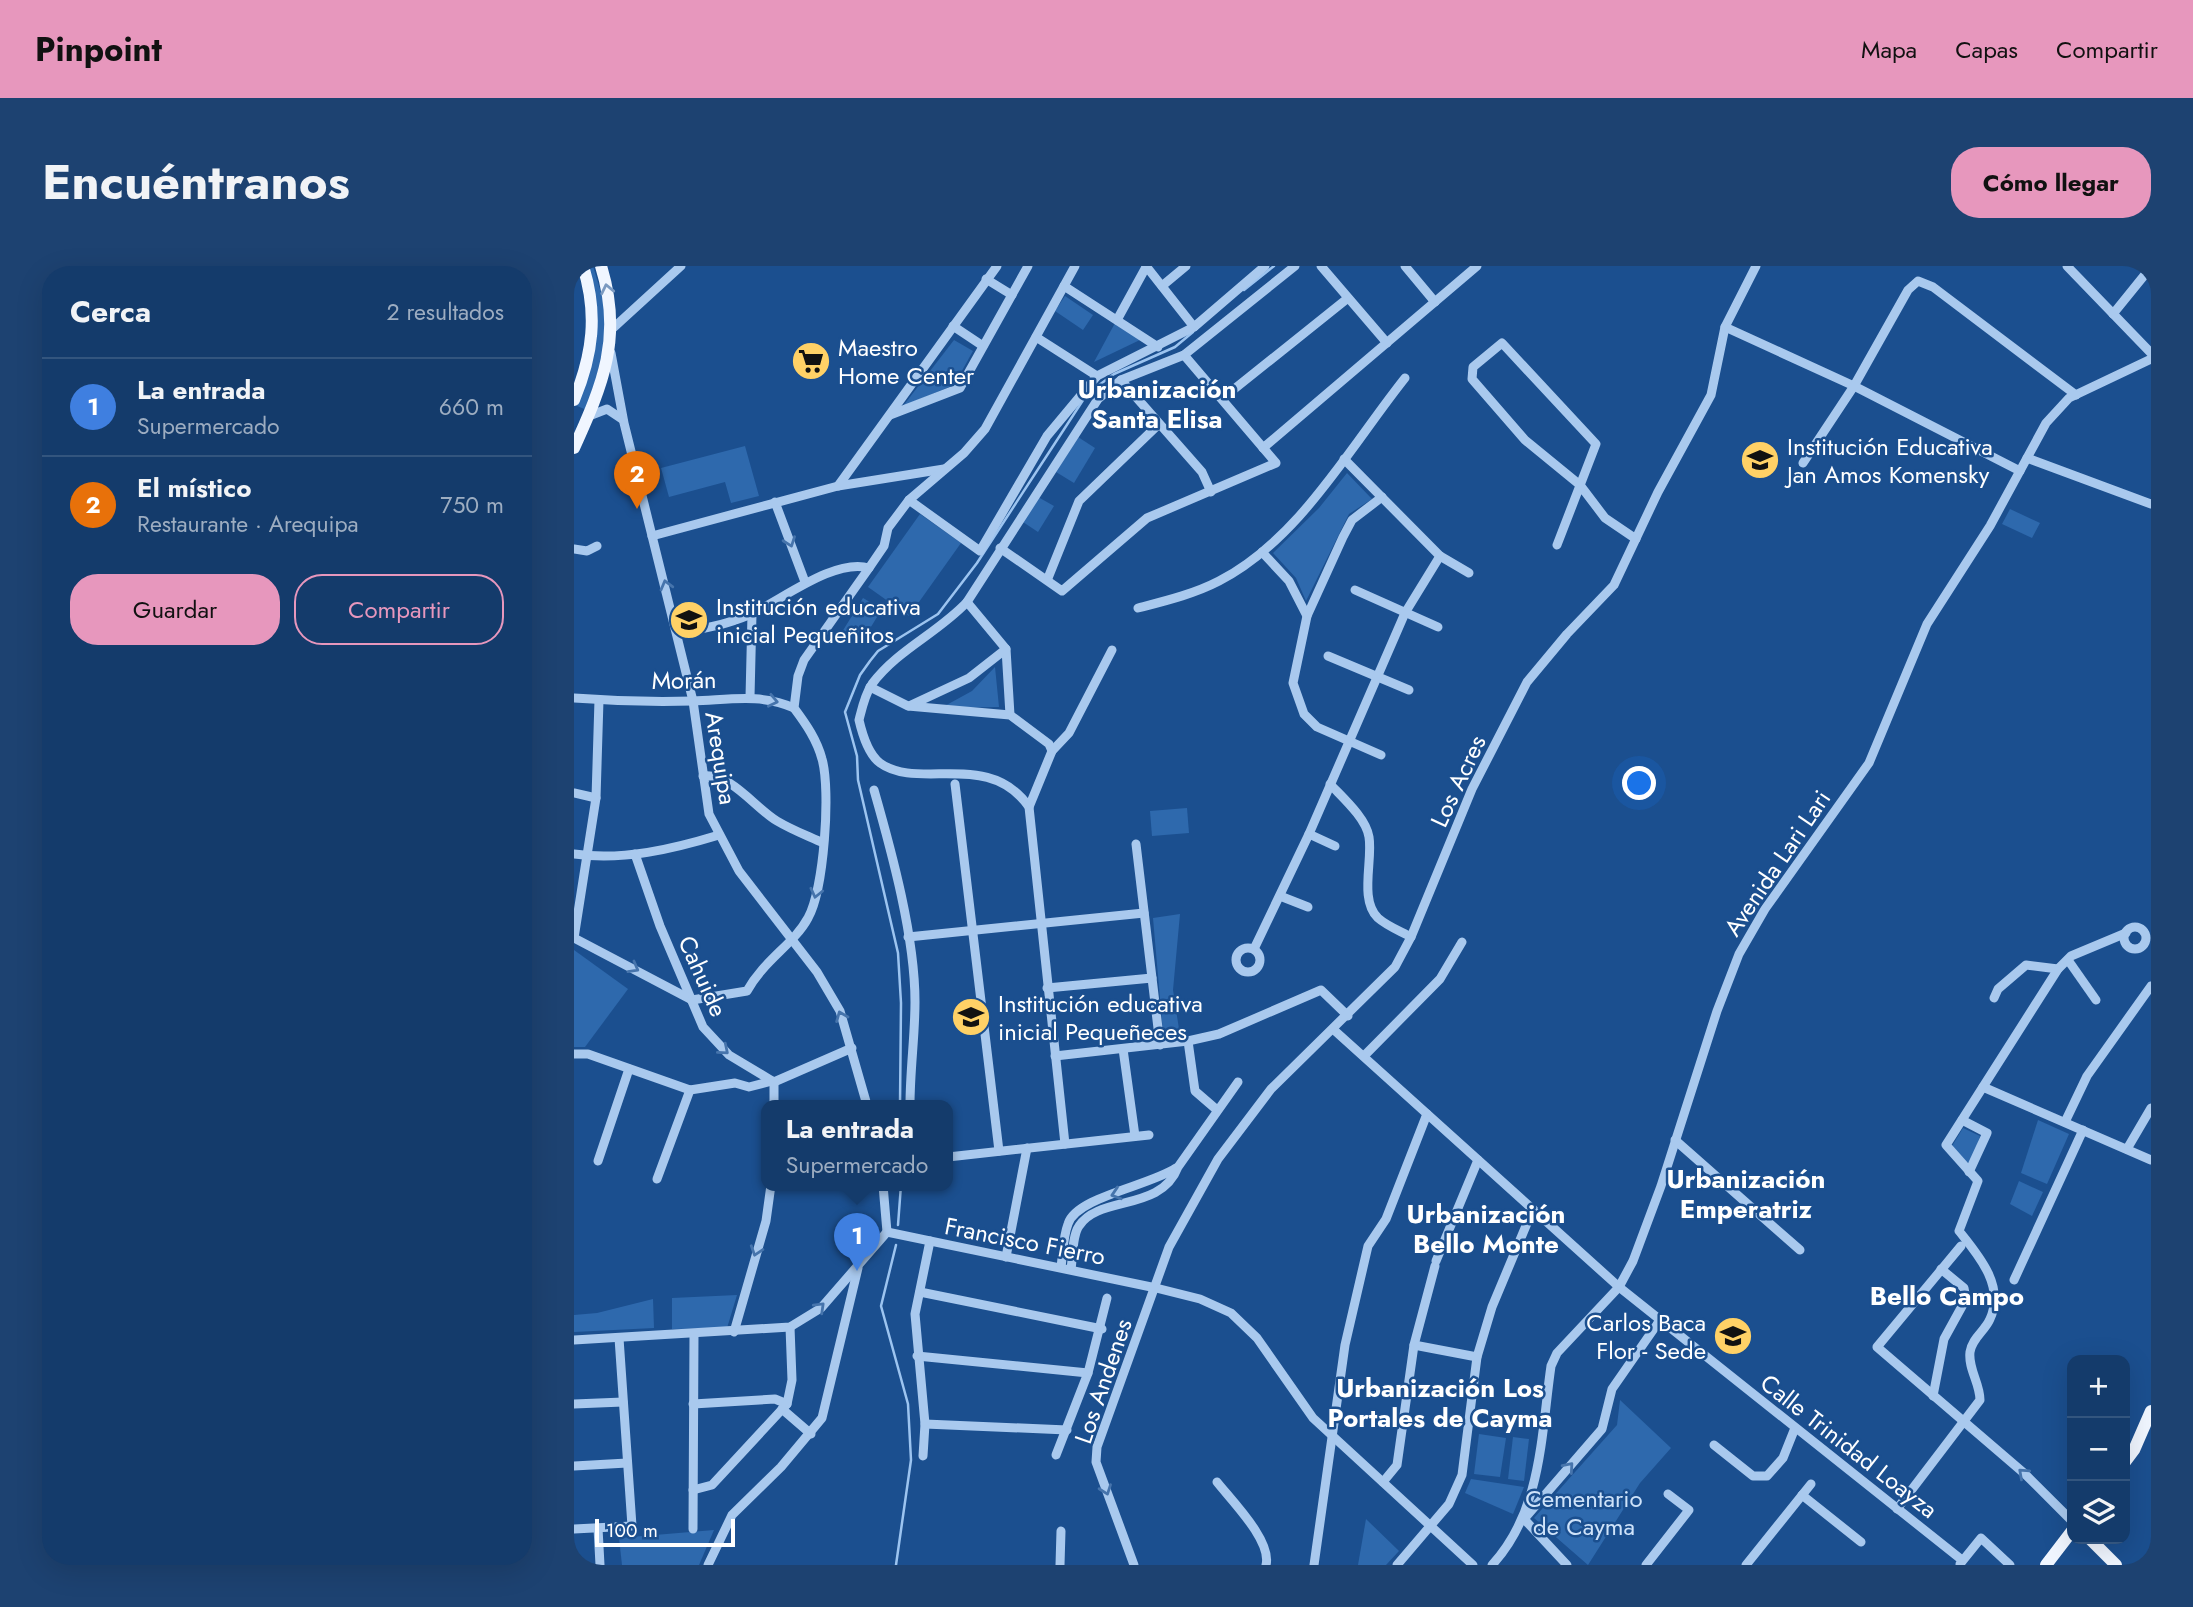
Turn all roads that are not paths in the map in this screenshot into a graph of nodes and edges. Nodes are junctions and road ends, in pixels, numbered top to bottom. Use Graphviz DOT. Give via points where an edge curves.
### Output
graph roads {
  1 [pos="583,266"];
  2 [pos="601,266"];
  3 [pos="681,266"];
  4 [pos="997,266"];
  5 [pos="1028,266"];
  6 [pos="1075,266"];
  7 [pos="1186,266"];
  8 [pos="1265,266"];
  9 [pos="1295,266"];
  10 [pos="1321,266"];
  11 [pos="1405,266"];
  12 [pos="1476,266"];
  13 [pos="1756,266"];
  14 [pos="1146,267"];
  15 [pos="2070,267"];
  16 [pos="2151,267"];
  17 [pos="986,279"];
  18 [pos="1064,286"];
  19 [pos="1161,286"];
  20 [pos="1012,295"];
  21 [pos="1348,298"];
  22 [pos="1435,302"];
  23 [pos="2113,314"];
  24 [pos="1117,320"];
  25 [pos="953,326"];
  26 [pos="1194,327"];
  27 [pos="1725,327"];
  28 [pos="611,330"];
  29 [pos="1036,337"];
  30 [pos="1387,343"];
  31 [pos="983,346"];
  32 [pos="1158,346"];
  33 [pos="611,348"];
  34 [pos="2151,353"];
  35 [pos="1184,355"];
  36 [pos="2151,359"];
  37 [pos="1097,376"];
  38 [pos="1405,378"];
  39 [pos="1121,380"];
  40 [pos="1854,386"];
  41 [pos="2076,395"];
  42 [pos="1223,398"];
  43 [pos="574,400"];
  44 [pos="889,415"];
  45 [pos="588,417"];
  46 [pos="624,423"];
  47 [pos="1159,424"];
  48 [pos="574,448"];
  49 [pos="1263,448"];
  50 [pos="2027,457"];
  51 [pos="1344,459"];
  52 [pos="1804,463"];
  53 [pos="946,469"];
  54 [pos="2020,471"];
  55 [pos="1580,485"];
  56 [pos="838,486"];
  57 [pos="1211,492"];
  58 [pos="1382,497"];
  59 [pos="909,500"];
  60 [pos="775,502"];
  61 [pos="2151,504"];
  62 [pos="652,536"];
  63 [pos="1636,539"];
  64 [pos="1557,545"];
  65 [pos="597,546"];
  66 [pos="1000,548"];
  67 [pos="574,549"];
  68 [pos="1262,552"];
  69 [pos="1440,556"];
  70 [pos="869,568"];
  71 [pos="1469,573"];
  72 [pos="1048,578"];
  73 [pos="805,582"];
  74 [pos="1355,590"];
  75 [pos="967,602"];
  76 [pos="1138,608"];
  77 [pos="1405,613"];
  78 [pos="752,614"];
  79 [pos="1307,616"];
  80 [pos="1438,627"];
  81 [pos="679,634"];
  82 [pos="1006,649"];
  83 [pos="1112,650"];
  84 [pos="1328,656"];
  85 [pos="1377,676"];
  86 [pos="870,687"];
  87 [pos="1409,690"];
  88 [pos="750,697"];
  89 [pos="574,698"];
  90 [pos="599,700"];
  91 [pos="693,701"];
  92 [pos="908,706"];
  93 [pos="794,708"];
  94 [pos="1010,715"];
  95 [pos="1348,742"];
  96 [pos="1052,751"];
  97 [pos="1381,755"];
  98 [pos="703,776"];
  99 [pos="955,784"];
  100 [pos="1330,784"];
  101 [pos="874,790"];
  102 [pos="574,793"];
  103 [pos="596,798"];
  104 [pos="1029,807"];
  105 [pos="1309,834"];
  106 [pos="719,835"];
  107 [pos="823,843"];
  108 [pos="1136,844"];
  109 [pos="1335,846"];
  110 [pos="574,854"];
  111 [pos="635,854"];
  112 [pos="586,856"];
  113 [pos="1280,895"];
  114 [pos="1308,907"];
  115 [pos="1144,913"];
  116 [pos="1040,924"];
  117 [pos="973,931"];
  118 [pos="2126,933"];
  119 [pos="792,937"];
  120 [pos="908,937"];
  121 [pos="1411,937"];
  122 [pos="574,938"];
  123 [pos="1462,942"];
  124 [pos="1254,949"];
  125 [pos="2068,960"];
  126 [pos="2058,970"];
  127 [pos="1152,978"];
  128 [pos="2151,986"];
  129 [pos="1047,988"];
  130 [pos="1994,998"];
  131 [pos="692,1000"];
  132 [pos="2096,1000"];
  133 [pos="1348,1016"];
  134 [pos="1334,1030"];
  135 [pos="1188,1041"];
  136 [pos="1160,1045"];
  137 [pos="852,1048"];
  138 [pos="1123,1049"];
  139 [pos="574,1054"];
  140 [pos="1055,1056"];
  141 [pos="1364,1056"];
  142 [pos="629,1069"];
  143 [pos="773,1081"];
  144 [pos="1238,1082"];
  145 [pos="1983,1087"];
  146 [pos="690,1090"];
  147 [pos="774,1100"];
  148 [pos="866,1100"];
  149 [pos="910,1100"];
  150 [pos="2151,1108"];
  151 [pos="1217,1110"];
  152 [pos="1427,1114"];
  153 [pos="1962,1120"];
  154 [pos="2065,1122"];
  155 [pos="2083,1130"];
  156 [pos="1149,1135"];
  157 [pos="1135,1136"];
  158 [pos="1675,1140"];
  159 [pos="1065,1144"];
  160 [pos="1027,1148"];
  161 [pos="2127,1149"];
  162 [pos="999,1151"];
  163 [pos="953,1156"];
  164 [pos="1478,1160"];
  165 [pos="2151,1160"];
  166 [pos="598,1161"];
  167 [pos="1969,1172"];
  168 [pos="657,1180"];
  169 [pos="770,1191"];
  170 [pos="884,1191"];
  171 [pos="1533,1209"];
  172 [pos="887,1232"];
  173 [pos="930,1241"];
  174 [pos="1961,1246"];
  175 [pos="1800,1250"];
  176 [pos="1006,1257"];
  177 [pos="858,1266"];
  178 [pos="1066,1268"];
  179 [pos="1941,1269"];
  180 [pos="2014,1280"];
  181 [pos="1619,1287"];
  182 [pos="1156,1288"];
  183 [pos="920,1292"];
  184 [pos="1107,1298"];
  185 [pos="1660,1320"];
  186 [pos="790,1328"];
  187 [pos="1101,1329"];
  188 [pos="734,1332"];
  189 [pos="694,1334"];
  190 [pos="618,1338"];
  191 [pos="574,1340"];
  192 [pos="1414,1345"];
  193 [pos="916,1356"];
  194 [pos="1477,1357"];
  195 [pos="1088,1373"];
  196 [pos="1933,1396"];
  197 [pos="623,1402"];
  198 [pos="574,1404"];
  199 [pos="693,1404"];
  200 [pos="785,1407"];
  201 [pos="2151,1411"];
  202 [pos="1964,1423"];
  203 [pos="925,1424"];
  204 [pos="1795,1428"];
  205 [pos="1067,1430"];
  206 [pos="811,1434"];
  207 [pos="1332,1435"];
  208 [pos="1714,1445"];
  209 [pos="1056,1455"];
  210 [pos="2130,1455"];
  211 [pos="923,1456"];
  212 [pos="627,1464"];
  213 [pos="574,1466"];
  214 [pos="1217,1482"];
  215 [pos="1383,1482"];
  216 [pos="1811,1484"];
  217 [pos="693,1490"];
  218 [pos="1533,1491"];
  219 [pos="1668,1494"];
  220 [pos="1802,1495"];
  221 [pos="1541,1498"];
  222 [pos="1897,1509"];
  223 [pos="2067,1516"];
  224 [pos="1524,1518"];
  225 [pos="1430,1525"];
  226 [pos="598,1528"];
  227 [pos="574,1529"];
  228 [pos="693,1529"];
  229 [pos="1061,1531"];
  230 [pos="2067,1538"];
  231 [pos="1861,1542"];
  232 [pos="2095,1544"];
  233 [pos="1061,1553"];
  234 [pos="1961,1563"];
  235 [pos="600,1565"];
  236 [pos="708,1565"];
  237 [pos="1060,1565"];
  238 [pos="1068,1565"];
  239 [pos="1134,1565"];
  240 [pos="1266,1565"];
  241 [pos="1314,1565"];
  242 [pos="1397,1565"];
  243 [pos="1474,1565"];
  244 [pos="1492,1565"];
  245 [pos="1567,1565"];
  246 [pos="1646,1565"];
  247 [pos="1746,1565"];
  248 [pos="2010,1565"];
  249 [pos="2046,1565"];
  250 [pos="2116,1565"];
  1 -- 43 [label="main road" via="593,334 587,368"];
  28 -- 2 [label="main road, one-way"];
  3 -- 28 [label="street"];
  4 -- 17 [label="street"];
  5 -- 20 [label="street"];
  6 -- 18 [label="street"];
  7 -- 19 [label="street"];
  8 -- 26 [label="street"];
  9 -- 35 [label="street"];
  10 -- 21 [label="street"];
  11 -- 22 [label="street"];
  12 -- 22 [label="street"];
  13 -- 27 [label="street, Los Acres"];
  14 -- 19 [label="street"];
  14 -- 24 [label="street"];
  15 -- 23 [label="street"];
  16 -- 23 [label="street"];
  17 -- 20 [label="street"];
  17 -- 25 [label="street"];
  18 -- 24 [label="street"];
  18 -- 29 [label="street"];
  19 -- 26 [label="street"];
  20 -- 31 [label="street"];
  21 -- 30 [label="street"];
  21 -- 42 [label="street"];
  22 -- 30 [label="street"];
  23 -- 34 [label="street"];
  24 -- 32 [label="street"];
  25 -- 31 [label="street"];
  25 -- 44 [label="street"];
  26 -- 32 [label="street"];
  27 -- 40 [label="street"];
  27 -- 63 [label="street, Los Acres" via="1711,395"];
  28 -- 33 [label="main road"];
  29 -- 37 [label="street"];
  29 -- 53 [label="street" via="985,429"];
  30 -- 49 [label="street"];
  31 -- 44 [label="street" via="960,388"];
  32 -- 37 [label="street"];
  33 -- 45 [label="main road"];
  33 -- 46 [label="street, Arequipa"];
  35 -- 39 [label="street"];
  35 -- 42 [label="street"];
  36 -- 41 [label="street, Avenida Lari Lari"];
  37 -- 59 [label="street" via="1047,436 980,551"];
  38 -- 51 [label="street"];
  39 -- 47 [label="street"];
  39 -- 66 [label="street" via="1082,420"];
  40 -- 41 [label="street" via="1908,290 1918,281 1933,287"];
  40 -- 52 [label="street"];
  40 -- 54 [label="street"];
  41 -- 50 [label="street, Avenida Lari Lari" via="2046,423"];
  42 -- 49 [label="street"];
  44 -- 56 [label="street"];
  45 -- 46 [label="street" via="607,409"];
  45 -- 48 [label="main road"];
  46 -- 62 [label="street, Arequipa"];
  47 -- 57 [label="street" via="1202,472"];
  47 -- 72 [label="street" via="1079,501"];
  49 -- 57 [label="street" via="1276,463"];
  50 -- 54 [label="street, Avenida Lari Lari"];
  50 -- 61 [label="street"];
  51 -- 58 [label="street"];
  51 -- 68 [label="street" via="1320,493"];
  53 -- 56 [label="street"];
  53 -- 59 [label="street"];
  54 -- 158 [label="street, Avenida Lari Lari" via="1927,624 1868,763 1765,909 1739,954"];
  55 -- 55 [label="street" via="1525,440 1472,379 1473,367 1502,343 1596,444"];
  55 -- 63 [label="street" via="1605,518"];
  55 -- 64 [label="street"];
  56 -- 60 [label="street"];
  57 -- 72 [label="street" via="1147,517 1062,591"];
  58 -- 69 [label="street"];
  58 -- 79 [label="street" via="1352,520"];
  59 -- 70 [label="street" via="888,528 884,546"];
  60 -- 62 [label="street"];
  60 -- 73 [label="street, one-way"];
  81 -- 62 [label="street, Arequipa, one-way"];
  63 -- 121 [label="street, Los Acres" via="1615,585 1527,682 1472,789"];
  65 -- 67 [label="street" via="587,551"];
  66 -- 72 [label="street" via="1042,580"];
  66 -- 75 [label="street"];
  68 -- 76 [label="street" via="1216,583"];
  68 -- 79 [label="street" via="1289,580"];
  69 -- 71 [label="street"];
  69 -- 77 [label="street"];
  70 -- 73 [label="street" via="859,565"];
  70 -- 93 [label="street" via="804,660"];
  73 -- 78 [label="street"];
  74 -- 77 [label="street"];
  75 -- 82 [label="street"];
  75 -- 86 [label="street" via="946,624 892,661"];
  77 -- 80 [label="street"];
  77 -- 85 [label="street"];
  78 -- 81 [label="street"];
  78 -- 88 [label="street"];
  79 -- 95 [label="street" via="1293,683 1297,700 1317,727"];
  81 -- 91 [label="street, Arequipa"];
  82 -- 92 [label="street" via="969,678"];
  82 -- 94 [label="street"];
  83 -- 96 [label="street" via="1069,733"];
  84 -- 85 [label="street"];
  85 -- 87 [label="street"];
  85 -- 95 [label="street"];
  86 -- 92 [label="street"];
  86 -- 104 [label="street" via="859,720 878,762 891,769 996,780"];
  88 -- 91 [label="street, Morán"];
  88 -- 93 [label="street, Morán, one-way"];
  89 -- 90 [label="street, Morán"];
  90 -- 91 [label="street, Morán"];
  90 -- 103 [label="street"];
  91 -- 98 [label="street, Arequipa"];
  92 -- 94 [label="street"];
  93 -- 107 [label="street" via="809,727 822,758"];
  94 -- 96 [label="street"];
  95 -- 97 [label="street"];
  95 -- 100 [label="street"];
  96 -- 104 [label="street"];
  98 -- 106 [label="street, Arequipa" via="709,814"];
  98 -- 107 [label="street" via="724,779 778,821"];
  99 -- 117 [label="street"];
  100 -- 105 [label="street"];
  100 -- 121 [label="street" via="1369,836 1368,888 1373,912"];
  101 -- 120 [label="street"];
  102 -- 103 [label="street"];
  103 -- 112 [label="street"];
  104 -- 116 [label="street"];
  105 -- 109 [label="street"];
  105 -- 113 [label="street"];
  106 -- 111 [label="street"];
  106 -- 119 [label="street, Arequipa" via="754,893"];
  107 -- 119 [label="street, one-way" via="813,906"];
  108 -- 115 [label="street"];
  110 -- 112 [label="street"];
  111 -- 112 [label="street"];
  111 -- 131 [label="street, Cahuide"];
  112 -- 122 [label="street"];
  113 -- 114 [label="street"];
  113 -- 124 [label="street"];
  115 -- 116 [label="street"];
  115 -- 127 [label="street"];
  116 -- 117 [label="street"];
  116 -- 129 [label="street"];
  117 -- 120 [label="street"];
  117 -- 162 [label="street"];
  118 -- 125 [label="street"];
  119 -- 131 [label="street" via="758,971 747,991"];
  137 -- 119 [label="street, Arequipa, one-way" via="840,1011"];
  120 -- 149 [label="street" via="915,1000"];
  121 -- 133 [label="street, Los Acres" via="1395,968"];
  122 -- 131 [label="street, one-way"];
  123 -- 141 [label="street" via="1440,979"];
  125 -- 126 [label="street"];
  125 -- 132 [label="street"];
  126 -- 130 [label="street" via="2026,965"];
  126 -- 145 [label="street"];
  127 -- 129 [label="street"];
  127 -- 136 [label="street"];
  128 -- 154 [label="street" via="2087,1076"];
  129 -- 140 [label="street"];
  131 -- 143 [label="street, Cahuide, one-way" via="703,1027 721,1048"];
  133 -- 134 [label="street, Los Acres"];
  133 -- 135 [label="street" via="1321,990 1219,1034"];
  134 -- 141 [label="street, Calle Trinidad Loayza"];
  134 -- 182 [label="street, Los Acres" via="1271,1089 1218,1159 1169,1247"];
  135 -- 136 [label="street"];
  135 -- 151 [label="street" via="1195,1091"];
  136 -- 138 [label="street"];
  137 -- 143 [label="street"];
  137 -- 148 [label="street, Arequipa"];
  138 -- 140 [label="street"];
  138 -- 157 [label="street"];
  139 -- 142 [label="street"];
  140 -- 159 [label="street"];
  141 -- 152 [label="street, Calle Trinidad Loayza"];
  142 -- 146 [label="street"];
  142 -- 166 [label="street"];
  143 -- 146 [label="street"];
  143 -- 147 [label="street"];
  144 -- 151 [label="street"];
  145 -- 153 [label="street"];
  145 -- 154 [label="street"];
  146 -- 168 [label="street"];
  150 -- 161 [label="street"];
  151 -- 178 [label="street" via="1178,1167 1159,1179 1082,1204 1068,1223"];
  152 -- 164 [label="street, Calle Trinidad Loayza"];
  152 -- 207 [label="street" via="1386,1219 1368,1246 1345,1345"];
  153 -- 167 [label="street" via="1946,1145"];
  153 -- 167 [label="street" via="1987,1133"];
  154 -- 155 [label="street"];
  155 -- 161 [label="street"];
  155 -- 180 [label="street"];
  156 -- 157 [label="street"];
  157 -- 159 [label="street"];
  158 -- 175 [label="street"];
  158 -- 181 [label="street, Avenida Lari Lari" via="1633,1261"];
  159 -- 160 [label="street"];
  160 -- 162 [label="street"];
  160 -- 176 [label="street"];
  161 -- 165 [label="street"];
  162 -- 163 [label="street"];
  164 -- 171 [label="street, Calle Trinidad Loayza"];
  164 -- 192 [label="street" via="1436,1263"];
  167 -- 202 [label="street" via="1978,1181 1959,1231 1993,1283 1995,1305 1970,1352 1980,1399"];
  169 -- 188 [label="street, one-way"];
  170 -- 172 [label="street"];
  171 -- 181 [label="street, Calle Trinidad Loayza"];
  171 -- 194 [label="street" via="1492,1307"];
  172 -- 173 [label="street, Francisco Fierro"];
  172 -- 177 [label="street"];
  173 -- 176 [label="street, Francisco Fierro"];
  173 -- 183 [label="street"];
  174 -- 179 [label="street"];
  176 -- 178 [label="street, Francisco Fierro"];
  186 -- 177 [label="street, one-way" via="821,1308"];
  177 -- 206 [label="street" via="822,1419"];
  178 -- 182 [label="street, Francisco Fierro"];
  179 -- 196 [label="street" via="1964,1288 1966,1299 1944,1339"];
  179 -- 196 [label="street" via="1877,1347"];
  181 -- 185 [label="street, Calle Trinidad Loayza"];
  181 -- 218 [label="street, Avenida Lari Lari" via="1557,1353 1551,1366"];
  182 -- 207 [label="street, Francisco Fierro" via="1231,1313 1257,1338 1313,1418"];
  182 -- 239 [label="street, Los Andenes, one-way" via="1097,1447 1096,1462"];
  183 -- 187 [label="street"];
  183 -- 193 [label="street" via="915,1314"];
  184 -- 187 [label="street"];
  185 -- 204 [label="street, Calle Trinidad Loayza"];
  221 -- 185 [label="street, one-way" via="1602,1429 1612,1389"];
  186 -- 188 [label="street"];
  186 -- 200 [label="street" via="792,1380"];
  187 -- 195 [label="street"];
  188 -- 189 [label="street"];
  189 -- 190 [label="street"];
  189 -- 199 [label="street"];
  190 -- 191 [label="street"];
  190 -- 197 [label="street"];
  192 -- 194 [label="street"];
  192 -- 215 [label="street" via="1396,1465"];
  193 -- 195 [label="street"];
  193 -- 203 [label="street"];
  194 -- 225 [label="street" via="1462,1475 1448,1504"];
  195 -- 205 [label="street"];
  196 -- 202 [label="street"];
  197 -- 198 [label="street"];
  197 -- 212 [label="street"];
  199 -- 200 [label="street" via="775,1399"];
  199 -- 217 [label="street"];
  200 -- 206 [label="street"];
  200 -- 217 [label="street" via="712,1485"];
  201 -- 210 [label="main road"];
  202 -- 222 [label="street"];
  223 -- 202 [label="street, one-way"];
  203 -- 205 [label="street"];
  203 -- 211 [label="street"];
  204 -- 208 [label="street" via="1783,1458 1767,1476 1754,1476"];
  204 -- 222 [label="street, Calle Trinidad Loayza"];
  205 -- 209 [label="street"];
  206 -- 236 [label="street" via="732,1515"];
  207 -- 215 [label="street, Francisco Fierro"];
  207 -- 241 [label="street"];
  212 -- 213 [label="street"];
  212 -- 226 [label="street" via="632,1526"];
  214 -- 240 [label="street" via="1258,1535 1268,1557"];
  215 -- 225 [label="street, Francisco Fierro"];
  216 -- 220 [label="street"];
  217 -- 228 [label="street"];
  218 -- 221 [label="street" via="1535,1498"];
  218 -- 224 [label="street, Avenida Lari Lari"];
  219 -- 246 [label="street" via="1689,1510"];
  220 -- 231 [label="street"];
  220 -- 247 [label="street"];
  221 -- 224 [label="street"];
  222 -- 234 [label="street, Calle Trinidad Loayza"];
  224 -- 244 [label="street, Avenida Lari Lari"];
  224 -- 245 [label="street"];
  225 -- 242 [label="street"];
  225 -- 243 [label="street, Francisco Fierro"];
  226 -- 227 [label="street"];
  226 -- 235 [label="street"];
  229 -- 233 [label="street"];
  230 -- 249 [label="main road"];
  232 -- 250 [label="main road"];
  233 -- 237 [label="street"];
  233 -- 238 [label="street"];
  234 -- 248 [label="street" via="1980,1538"];
}
